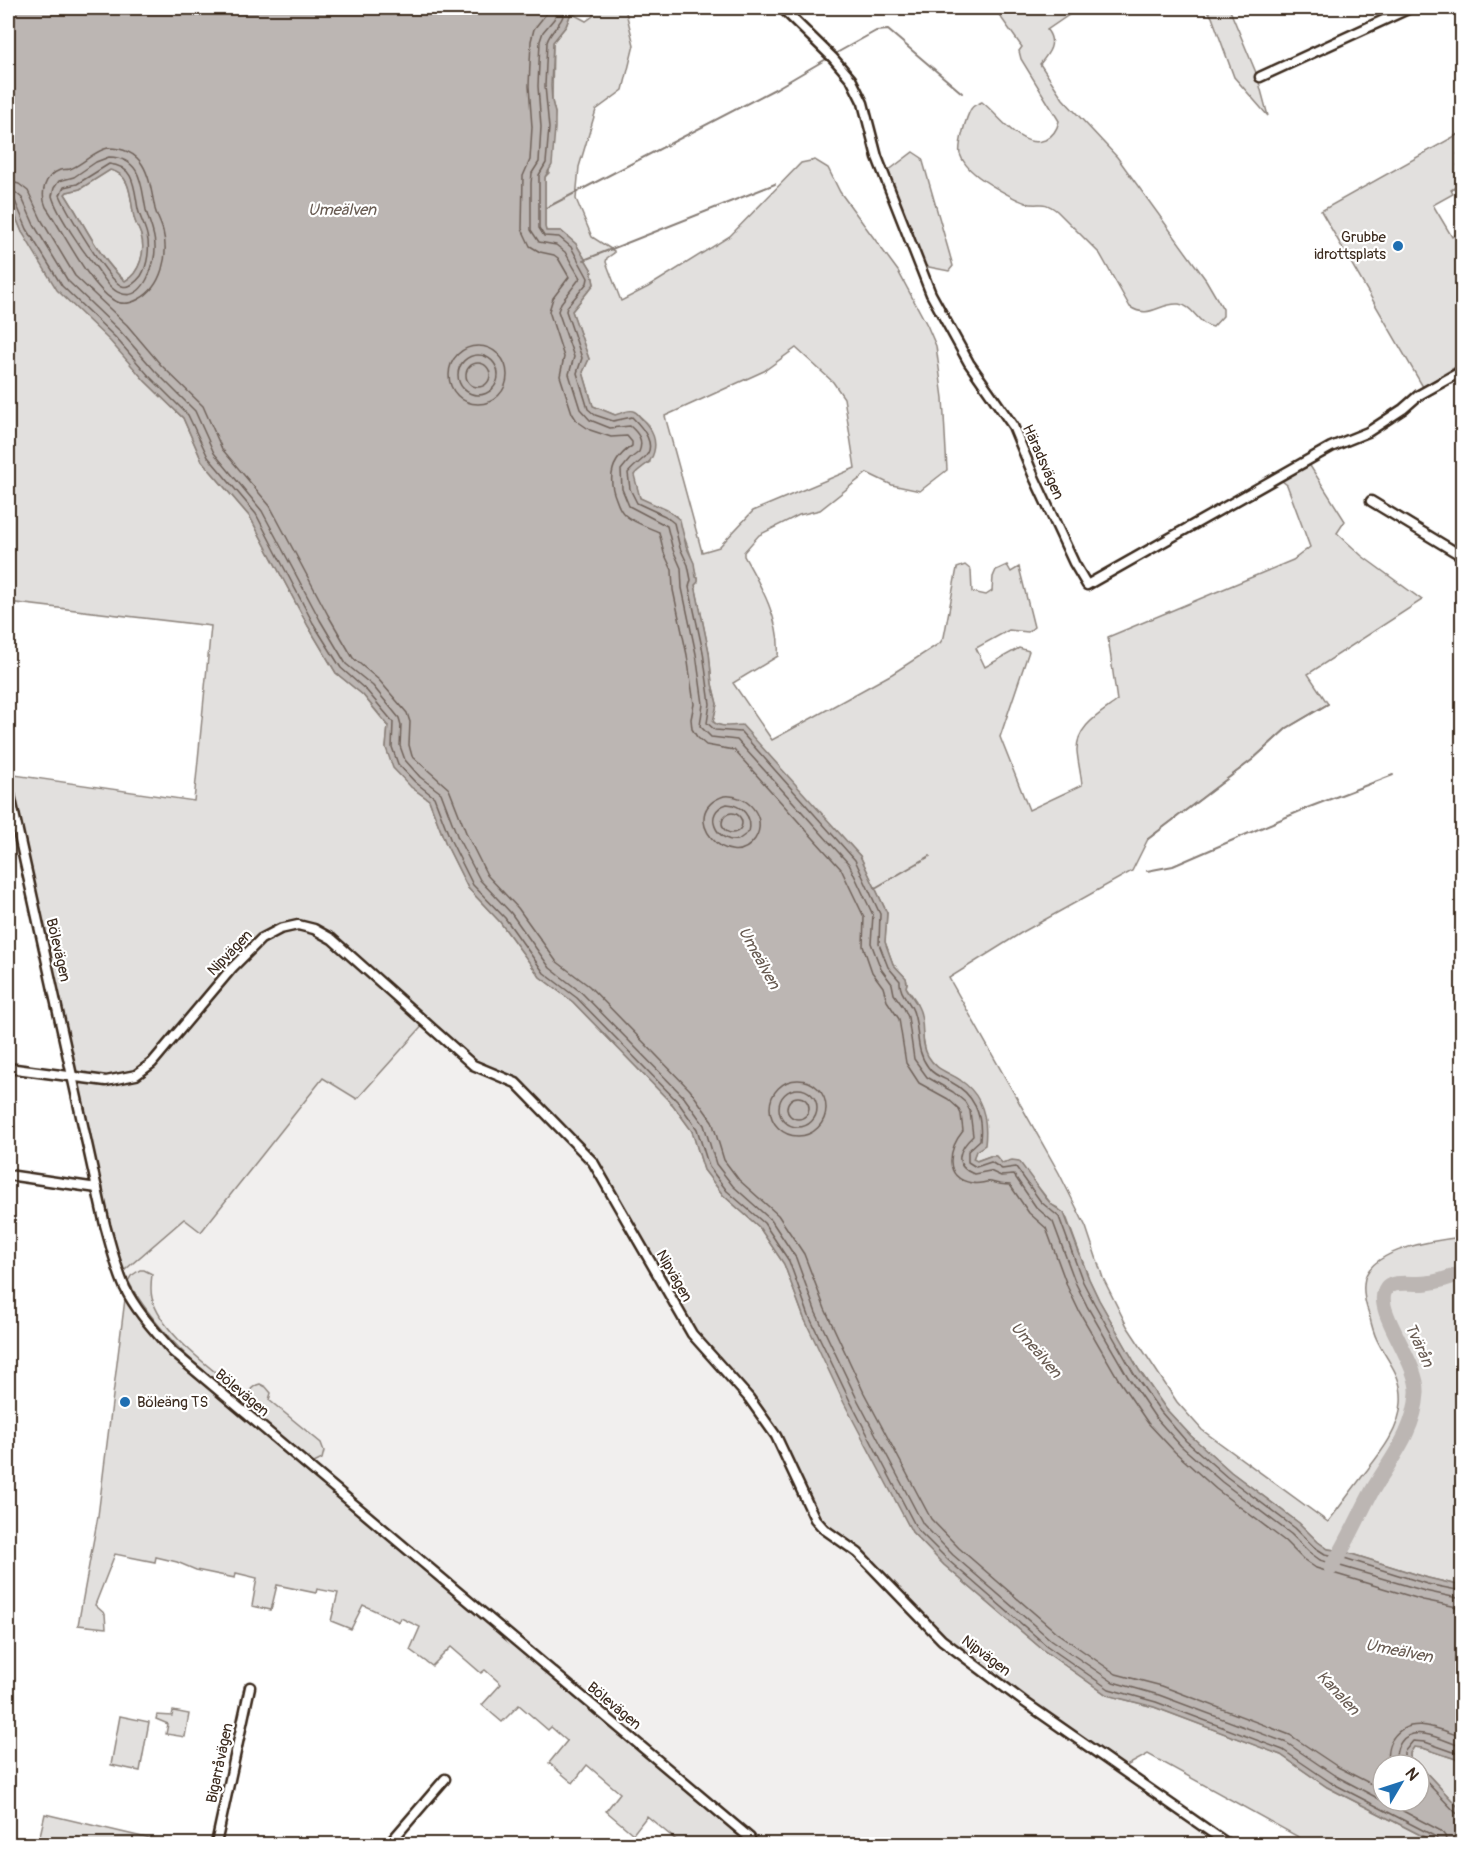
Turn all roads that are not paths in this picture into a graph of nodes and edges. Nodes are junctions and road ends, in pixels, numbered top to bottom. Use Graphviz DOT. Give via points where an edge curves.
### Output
graph roads {
  1 [pos="782,8"];
  2 [pos="1410,8"];
  3 [pos="1260,77"];
  4 [pos="1462,371"];
  5 [pos="1371,501"];
  6 [pos="1462,556"];
  7 [pos="8,786"];
  8 [pos="8,1068"];
  9 [pos="74,1078"];
  10 [pos="8,1175"];
  11 [pos="97,1188"];
  12 [pos="250,1687"];
  13 [pos="445,1779"];
  14 [pos="750,1838"];
  15 [pos="216,1845"];
  16 [pos="389,1845"];
  17 [pos="1228,1845"];
  1 -- 4 [label="street, Häradsvägen" via="851,79 931,294 969,363 1014,426 1034,477 1087,585 1331,447 1358,437"];
  2 -- 3 [label="street"];
  5 -- 6 [label="street"];
  7 -- 9 [label="street, Bölevägen"];
  8 -- 9 [label="street, Nipvägen"];
  9 -- 11 [label="street, Bölevägen"];
  9 -- 17 [label="street, Nipvägen" via="106,1081 136,1075 152,1063 261,939 298,925 332,939 473,1065 516,1083 593,1162 692,1334 749,1398 776,1436 815,1519 824,1529 858,1553 942,1640"];
  10 -- 11 [label="street"];
  11 -- 14 [label="street, Bölevägen" via="126,1291 173,1352"];
  12 -- 15 [label="street, Bigarråvägen"];
  13 -- 16 [label="street"];
}
